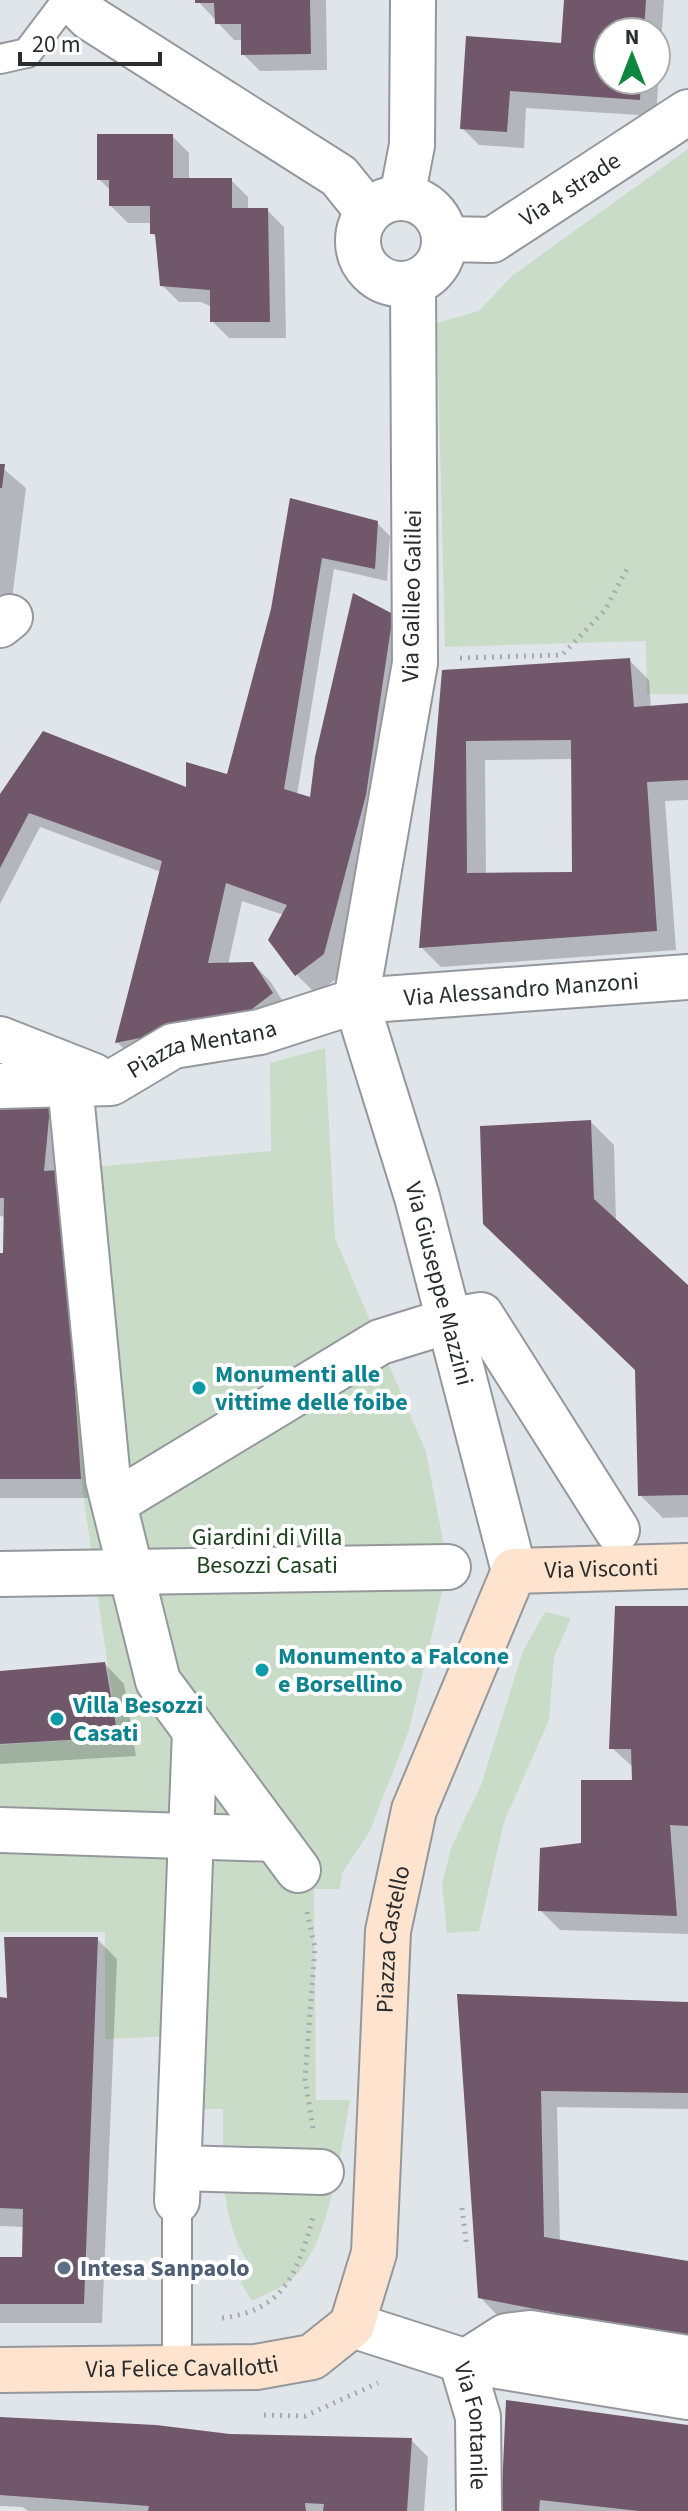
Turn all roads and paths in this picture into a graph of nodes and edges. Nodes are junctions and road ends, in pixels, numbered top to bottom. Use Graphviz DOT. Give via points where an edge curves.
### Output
graph roads {
  1 [pos="70,0"];
  2 [pos="413,0"];
  3 [pos="0,59"];
  4 [pos="688,112"];
  5 [pos="385,205"];
  6 [pos="445,239"];
  7 [pos="413,283"];
  8 [pos="629,565"];
  9 [pos="415,658"];
  10 [pos="688,977"];
  11 [pos="356,1001"];
  12 [pos="0,1039"];
  13 [pos="90,1083"];
  14 [pos="0,1086"];
  15 [pos="451,1320"];
  16 [pos="114,1503"];
  17 [pos="617,1530"];
  18 [pos="688,1566"];
  19 [pos="448,1567"];
  20 [pos="514,1571"];
  21 [pos="131,1572"];
  22 [pos="0,1574"];
  23 [pos="195,1731"];
  24 [pos="0,1830"];
  25 [pos="191,1836"];
  26 [pos="321,2172"];
  27 [pos="178,2184"];
  28 [pos="462,2208"];
  29 [pos="467,2248"];
  30 [pos="352,2325"];
  31 [pos="688,2358"];
  32 [pos="464,2360"];
  33 [pos="177,2367"];
  34 [pos="0,2370"];
  35 [pos="688,2397"];
  36 [pos="479,2511"];
  1 -- 3 [label="lane" via="27,53"];
  1 -- 5 [label="street" via="90,18"];
  2 -- 5 [label="street" via="412,145"];
  4 -- 6 [label="street, Via 4 strade" via="492,240"];
  5 -- 6 [label="street" via="418,200 441,223"];
  5 -- 7 [label="street" via="359,227 357,246 363,264 394,284"];
  6 -- 7 [label="street" via="436,266"];
  7 -- 9 [label="street, Via Galileo Galilei"];
  8 -- 9 [label="path" via="605,610 562,655"];
  9 -- 11 [label="street, Via Galileo Galilei"];
  10 -- 11 [label="street, Via Alessandro Manzoni"];
  11 -- 13 [label="street, Piazza Mentana" via="260,1032 173,1046"];
  11 -- 15 [label="street, Via Giuseppe Mazzini"];
  12 -- 13 [label="street"];
  13 -- 14 [label="street, Piazza Mentana"];
  13 -- 16 [label="street" via="108,1480"];
  15 -- 16 [label="street" via="380,1342"];
  15 -- 17 [label="street" via="481,1315"];
  15 -- 20 [label="street, Via Giuseppe Mazzini"];
  16 -- 21 [label="street"];
  18 -- 20 [label="street, Via Visconti"];
  19 -- 21 [label="street"];
  20 -- 30 [label="street, Piazza Castello" via="408,1835 388,1931 374,2253"];
  21 -- 22 [label="street"];
  21 -- 23 [label="street" via="158,1681"];
  23 -- 25 [label="street"];
  23 -- 25 [label="street" via="287,1855"];
  24 -- 25 [label="street"];
  25 -- 27 [label="street"];
  26 -- 27 [label="street"];
  27 -- 33 [label="lane"];
  28 -- 29 [label="path"];
  30 -- 32 [label="street, Via Fontanile"];
  30 -- 33 [label="street, Via Felice Cavallotti" via="312,2357 256,2367"];
  31 -- 32 [label="street" via="530,2333 506,2336"];
  32 -- 35 [label="street"];
  32 -- 36 [label="street, Via Fontanile" via="478,2417"];
  33 -- 34 [label="street, Via Felice Cavallotti"];
}
